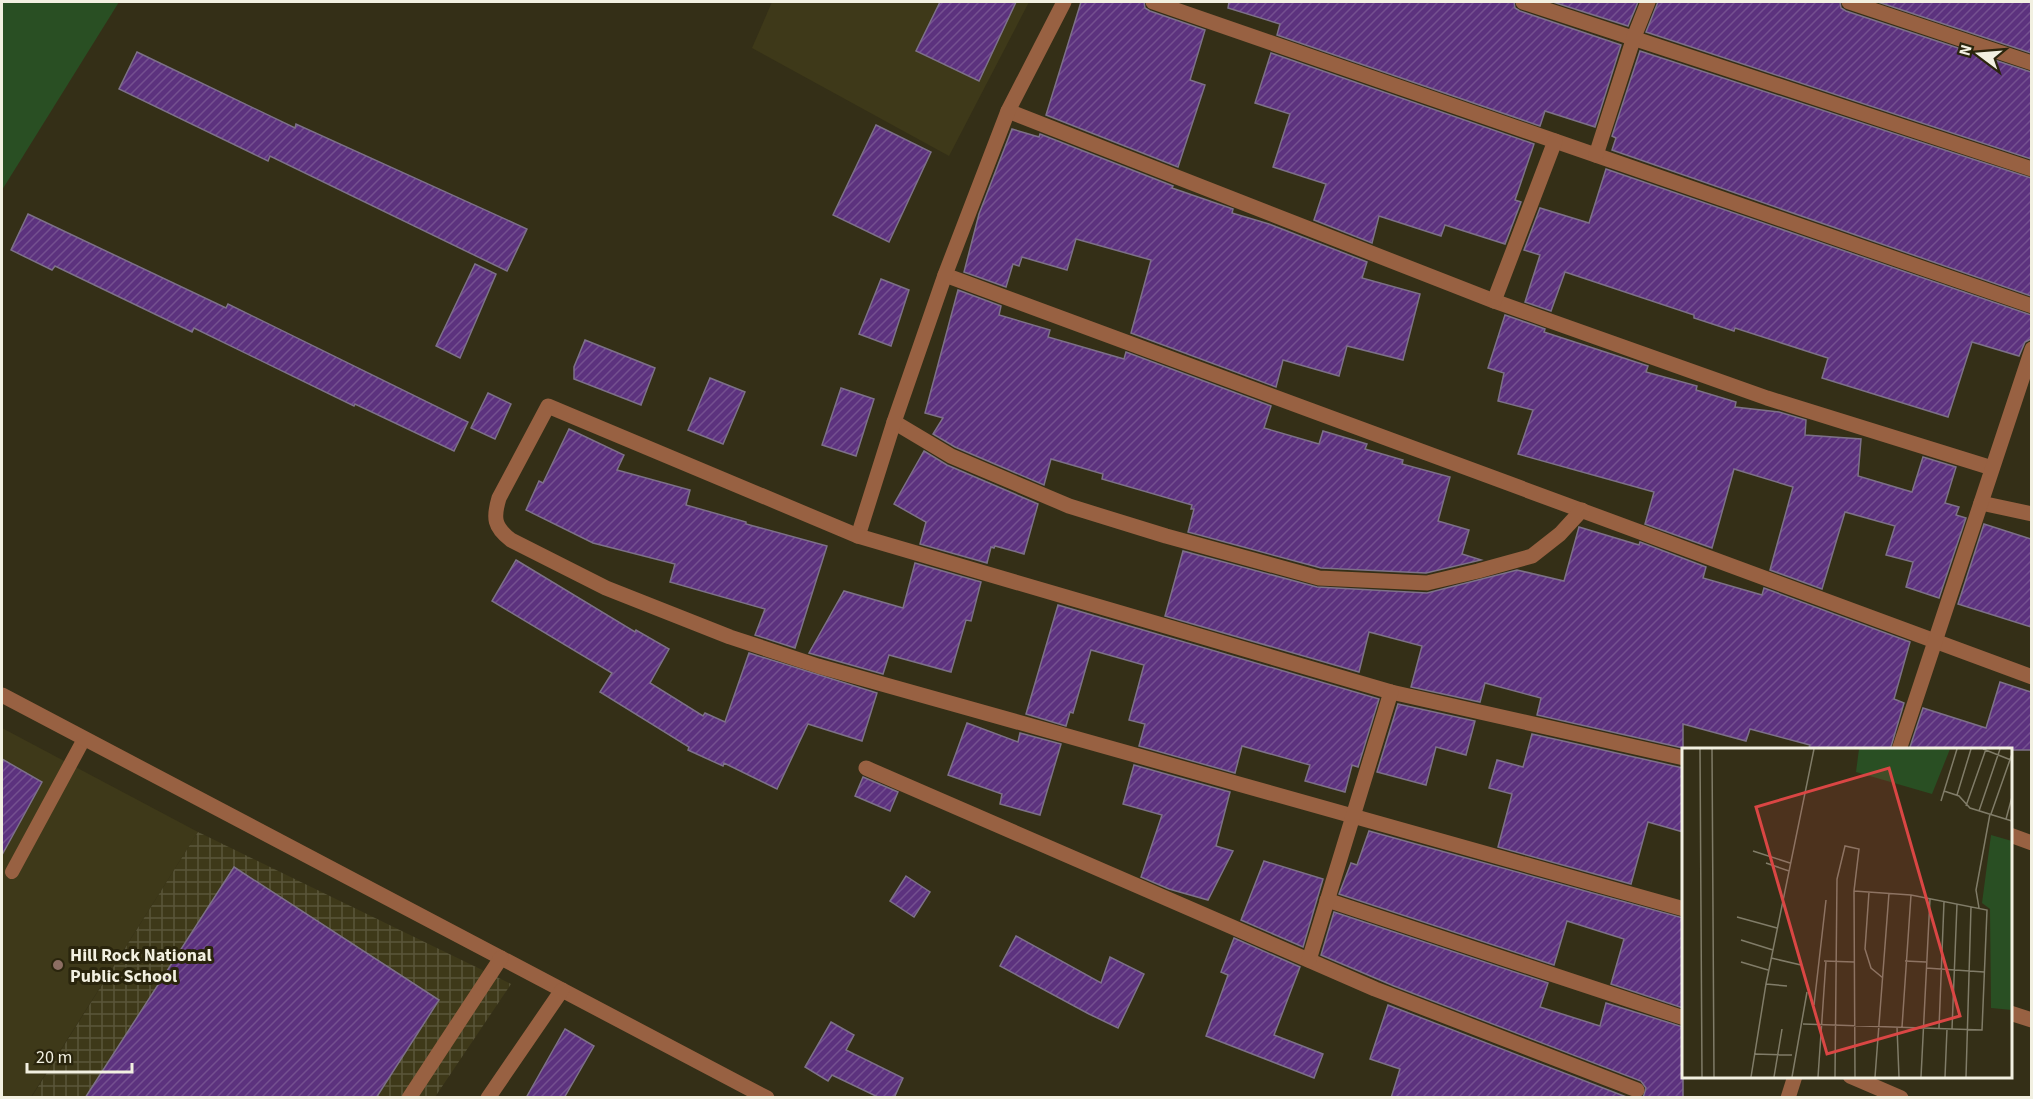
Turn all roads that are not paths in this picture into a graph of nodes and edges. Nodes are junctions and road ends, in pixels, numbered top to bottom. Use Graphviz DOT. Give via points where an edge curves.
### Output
graph roads {
  1 [pos="1064,2"];
  2 [pos="1154,2"];
  3 [pos="1523,2"];
  4 [pos="1648,2"];
  5 [pos="1849,2"];
  6 [pos="1634,38"];
  7 [pos="2031,63"];
  8 [pos="1008,111"];
  9 [pos="1554,141"];
  10 [pos="1596,155"];
  11 [pos="2031,169"];
  12 [pos="945,275"];
  13 [pos="1494,301"];
  14 [pos="2031,306"];
  15 [pos="2031,349"];
  16 [pos="894,422"];
  17 [pos="1992,468"];
  18 [pos="1981,503"];
  19 [pos="1581,510"];
  20 [pos="2031,514"];
  21 [pos="858,536"];
  22 [pos="1935,640"];
  23 [pos="2031,677"];
  24 [pos="1391,692"];
  25 [pos="2,695"];
  26 [pos="84,739"];
  27 [pos="1900,748"];
  28 [pos="1682,758"];
  29 [pos="866,768"];
  30 [pos="1353,817"];
  31 [pos="2012,836"];
  32 [pos="2031,843"];
  33 [pos="12,872"];
  34 [pos="1327,900"];
  35 [pos="1682,909"];
  36 [pos="501,958"];
  37 [pos="1309,960"];
  38 [pos="562,990"];
  39 [pos="2012,1014"];
  40 [pos="1682,1018"];
  41 [pos="2031,1020"];
  42 [pos="1795,1078"];
  43 [pos="1852,1078"];
  44 [pos="1637,1090"];
  45 [pos="409,1098"];
  46 [pos="488,1098"];
  47 [pos="767,1098"];
  48 [pos="1788,1098"];
  49 [pos="1901,1098"];
  1 -- 8 [label="street"];
  2 -- 9 [label="street"];
  3 -- 6 [label="street"];
  4 -- 6 [label="street"];
  5 -- 7 [label="street"];
  6 -- 10 [label="street"];
  6 -- 11 [label="street"];
  8 -- 12 [label="street"];
  8 -- 13 [label="street"];
  9 -- 10 [label="street"];
  9 -- 13 [label="street"];
  10 -- 14 [label="street"];
  12 -- 16 [label="street"];
  12 -- 19 [label="street"];
  13 -- 17 [label="street" via="1767,398"];
  15 -- 17 [label="street"];
  16 -- 19 [label="street" via="951,456 1069,506 1319,578 1427,583 1478,571 1532,556 1560,534"];
  16 -- 21 [label="street"];
  17 -- 18 [label="street"];
  18 -- 20 [label="street"];
  18 -- 22 [label="street"];
  19 -- 22 [label="street"];
  21 -- 24 [label="street"];
  21 -- 30 [label="street" via="548,406 499,498 495,516 499,531 511,540 606,588 729,637 818,666"];
  22 -- 23 [label="street"];
  22 -- 27 [label="street"];
  24 -- 28 [label="street"];
  24 -- 30 [label="street"];
  25 -- 26 [label="street"];
  26 -- 33 [label="lane"];
  26 -- 36 [label="street"];
  29 -- 37 [label="street"];
  30 -- 34 [label="street"];
  30 -- 35 [label="street"];
  31 -- 32 [label="street"];
  34 -- 37 [label="street"];
  34 -- 40 [label="street"];
  36 -- 38 [label="street"];
  36 -- 45 [label="street"];
  37 -- 44 [label="street"];
  38 -- 46 [label="street"];
  38 -- 47 [label="street"];
  39 -- 41 [label="street"];
  42 -- 48 [label="street"];
  43 -- 49 [label="street"];
}
